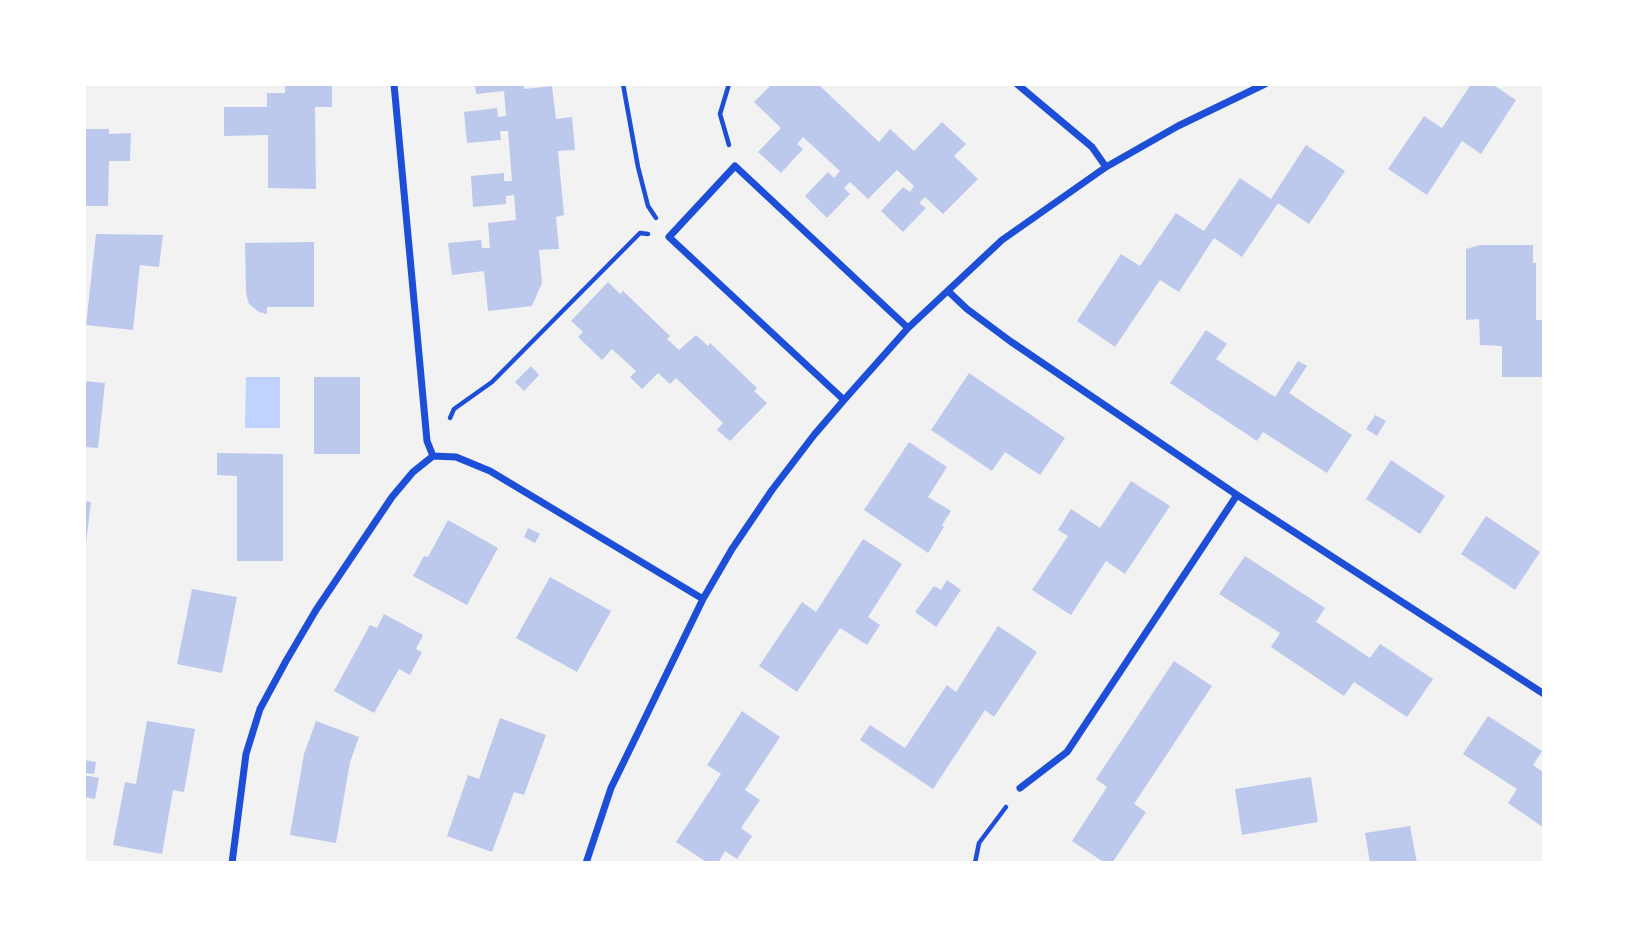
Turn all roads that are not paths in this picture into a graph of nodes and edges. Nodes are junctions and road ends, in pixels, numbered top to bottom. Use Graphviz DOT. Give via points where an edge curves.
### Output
graph roads {
  1 [pos="394,84"];
  2 [pos="1017,84"];
  3 [pos="1265,84"];
  4 [pos="1106,167"];
  5 [pos="948,291"];
  6 [pos="908,328"];
  7 [pos="844,400"];
  8 [pos="433,456"];
  9 [pos="1237,495"];
  10 [pos="703,599"];
  11 [pos="1544,694"];
  12 [pos="1020,788"];
  13 [pos="232,863"];
  14 [pos="586,863"];
  1 -- 8 [label="street" via="427,441"];
  2 -- 4 [label="street" via="1092,147"];
  3 -- 4 [label="street"];
  4 -- 5 [label="street" via="1002,240"];
  5 -- 6 [label="street"];
  5 -- 9 [label="street" via="1010,341"];
  6 -- 7 [label="street"];
  6 -- 7 [label="street" via="734,166 669,237"];
  7 -- 10 [label="street" via="772,490"];
  8 -- 10 [label="street" via="456,457 490,471"];
  8 -- 13 [label="street" via="412,471 392,497 316,610 260,709 246,754"];
  9 -- 11 [label="street"];
  9 -- 12 [label="street" via="1067,752"];
  10 -- 14 [label="street" via="611,788"];
}
